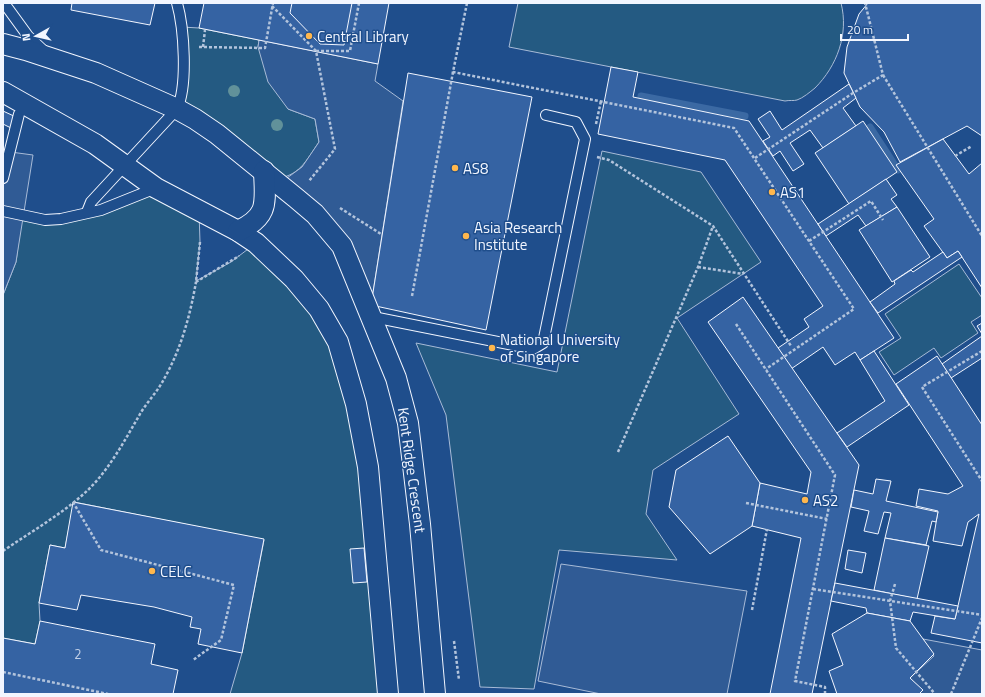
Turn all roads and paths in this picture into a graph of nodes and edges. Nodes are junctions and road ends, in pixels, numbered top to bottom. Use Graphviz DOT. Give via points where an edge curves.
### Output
graph roads {
  1 [pos="4,3"];
  2 [pos="177,3"];
  3 [pos="359,3"];
  4 [pos="467,3"];
  5 [pos="865,3"];
  6 [pos="272,4"];
  7 [pos="206,30"];
  8 [pos="3,44"];
  9 [pos="182,46"];
  10 [pos="203,47"];
  11 [pos="316,51"];
  12 [pos="52,58"];
  13 [pos="453,72"];
  14 [pos="883,75"];
  15 [pos="3,92"];
  16 [pos="177,109"];
  17 [pos="19,114"];
  18 [pos="546,115"];
  19 [pos="972,146"];
  20 [pos="590,156"];
  21 [pos="955,156"];
  22 [pos="755,158"];
  23 [pos="125,165"];
  24 [pos="264,171"];
  25 [pos="3,178"];
  26 [pos="156,188"];
  27 [pos="296,198"];
  28 [pos="337,206"];
  29 [pos="3,210"];
  30 [pos="87,212"];
  31 [pos="883,220"];
  32 [pos="713,226"];
  33 [pos="238,231"];
  34 [pos="381,234"];
  35 [pos="982,236"];
  36 [pos="810,241"];
  37 [pos="200,242"];
  38 [pos="256,243"];
  39 [pos="698,267"];
  40 [pos="743,274"];
  41 [pos="196,282"];
  42 [pos="412,296"];
  43 [pos="373,317"];
  44 [pos="736,324"];
  45 [pos="791,346"];
  46 [pos="982,350"];
  47 [pos="766,369"];
  48 [pos="618,452"];
  49 [pos="982,481"];
  50 [pos="73,502"];
  51 [pos="746,503"];
  52 [pos="827,519"];
  53 [pos="767,529"];
  54 [pos="3,551"];
  55 [pos="895,584"];
  56 [pos="813,589"];
  57 [pos="890,601"];
  58 [pos="752,610"];
  59 [pos="982,617"];
  60 [pos="193,660"];
  61 [pos="3,672"];
  62 [pos="108,694"];
  63 [pos="388,694"];
  64 [pos="435,694"];
  65 [pos="825,694"];
  66 [pos="935,694"];
  67 [pos="951,694"];
  1 -- 12 [label="lane" via="28,36"];
  2 -- 9 [label="lane" via="182,27"];
  3 -- 11 [label="path" via="350,51"];
  4 -- 13 [label="path"];
  5 -- 14 [label="path"];
  6 -- 10 [label="path" via="265,48"];
  6 -- 11 [label="path"];
  7 -- 10 [label="path"];
  8 -- 12 [label="street, Kent Ridge Crescent"];
  9 -- 10 [label="path"];
  9 -- 16 [label="lane" via="182,98"];
  11 -- 27 [label="path" via="334,149"];
  12 -- 16 [label="street, Kent Ridge Crescent" via="96,73"];
  13 -- 22 [label="path" via="734,128"];
  13 -- 42 [label="path"];
  14 -- 22 [label="path"];
  14 -- 35 [label="path"];
  15 -- 23 [label="street" via="95,144"];
  16 -- 23 [label="lane"];
  16 -- 24 [label="street, Kent Ridge Crescent" via="217,134"];
  17 -- 25 [label="lane"];
  18 -- 43 [label="lane" via="576,122 585,139 543,343 533,349"];
  19 -- 21 [label="path"];
  20 -- 32 [label="path" via="609,160"];
  22 -- 36 [label="path"];
  23 -- 26 [label="street"];
  23 -- 30 [label="lane" via="91,202"];
  24 -- 27 [label="street, Kent Ridge Crescent"];
  24 -- 33 [label="street" via="265,208 254,223"];
  26 -- 30 [label="lane" via="101,210"];
  26 -- 33 [label="street"];
  27 -- 43 [label="street, Kent Ridge Crescent" via="315,214 342,246"];
  28 -- 34 [label="path"];
  29 -- 30 [label="lane" via="45,220"];
  31 -- 36 [label="path" via="871,201"];
  32 -- 39 [label="path"];
  32 -- 40 [label="path"];
  33 -- 38 [label="street"];
  36 -- 47 [label="path" via="854,309"];
  37 -- 41 [label="path"];
  38 -- 41 [label="path" via="231,262"];
  38 -- 63 [label="street" via="294,279 319,309 338,342 356,404 368,467"];
  39 -- 40 [label="path"];
  39 -- 48 [label="path"];
  40 -- 45 [label="path"];
  41 -- 50 [label="path" via="188,321 177,355 164,381 146,404 109,465"];
  43 -- 64 [label="street, Kent Ridge Crescent" via="396,378 408,423"];
  44 -- 47 [label="path"];
  46 -- 49 [label="path" via="922,387"];
  47 -- 52 [label="path" via="835,475"];
  50 -- 54 [label="path"];
  50 -- 60 [label="path" via="102,550 234,585 221,640"];
  51 -- 52 [label="path"];
  52 -- 56 [label="path"];
  53 -- 58 [label="path"];
  55 -- 57 [label="path"];
  56 -- 57 [label="path"];
  56 -- 65 [label="path" via="795,681 825,687"];
  57 -- 59 [label="path"];
  57 -- 66 [label="path" via="896,648"];
  59 -- 67 [label="path"];
  61 -- 62 [label="path"];
}
